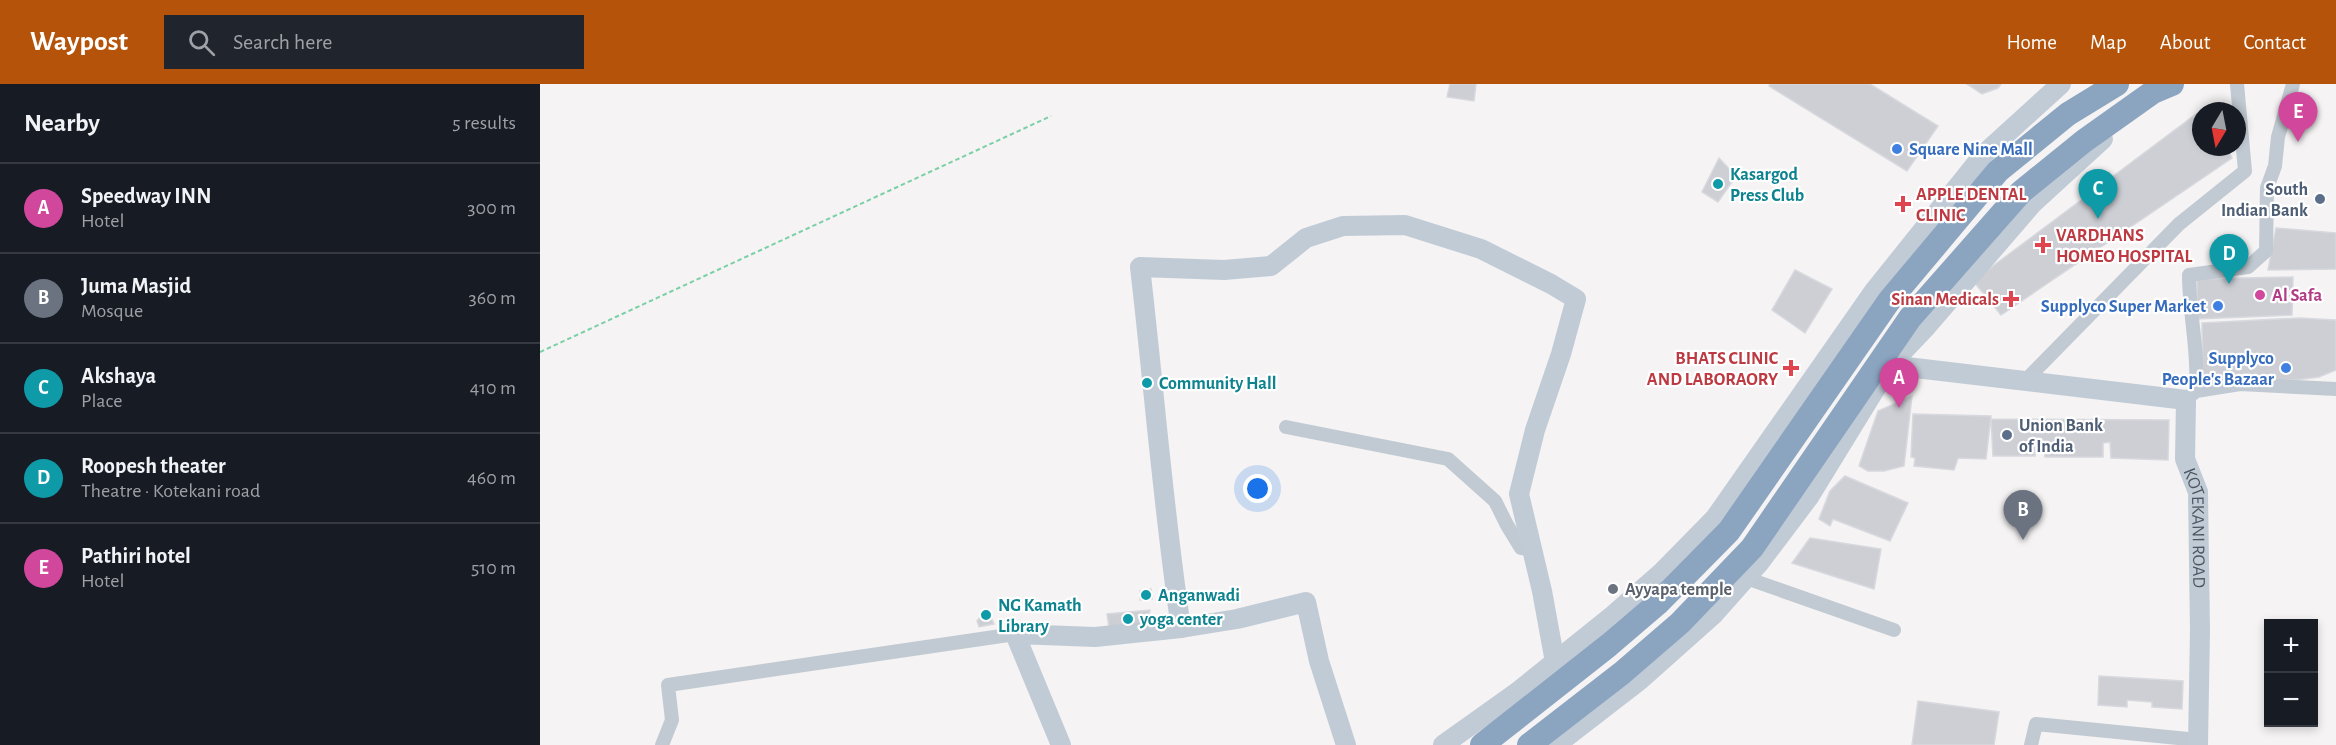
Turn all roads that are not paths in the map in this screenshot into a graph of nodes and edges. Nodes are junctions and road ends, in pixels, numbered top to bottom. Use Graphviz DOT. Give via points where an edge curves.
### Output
graph roads {
  1 [pos="2061,84"];
  2 [pos="2117,84"];
  3 [pos="2156,84"];
  4 [pos="2172,84"];
  5 [pos="2237,84"];
  6 [pos="2294,84"];
  7 [pos="1890,365"];
  8 [pos="2025,381"];
  9 [pos="2336,389"];
  10 [pos="2191,396"];
  11 [pos="1286,428"];
  12 [pos="1531,549"];
  13 [pos="1746,578"];
  14 [pos="1181,628"];
  15 [pos="1894,630"];
  16 [pos="1015,634"];
  17 [pos="1555,662"];
  18 [pos="2198,743"];
  19 [pos="663,745"];
  20 [pos="1061,745"];
  21 [pos="1346,745"];
  22 [pos="1443,745"];
  23 [pos="1482,745"];
  24 [pos="1529,745"];
  25 [pos="1556,745"];
  26 [pos="2031,745"];
  1 -- 17 [label="street" via="1983,155 1881,282 1715,518 1662,572"];
  2 -- 23 [label="highway" via="2068,114 1998,171 1888,301 1729,531 1657,604"];
  3 -- 7 [label="street" via="2149,97 2033,203"];
  4 -- 24 [label="highway" via="2153,92 2084,141 2021,192 1910,318 1752,548 1680,623"];
  5 -- 8 [label="street" via="2245,171 2179,224"];
  6 -- 10 [label="street" via="2267,188 2266,251 2248,267 2189,275 2197,378"];
  7 -- 8 [label="street"];
  7 -- 13 [label="street" via="1809,497"];
  8 -- 10 [label="street"];
  9 -- 10 [label="street" via="2240,384"];
  10 -- 18 [label="street, KOTEKANI ROAD" via="2185,459 2198,492"];
  11 -- 12 [label="street" via="1449,459 1495,501 1521,548"];
  12 -- 14 [label="street" via="1519,494 1576,299 1481,249 1404,225 1343,226 1306,238 1271,266 1224,270 1140,267"];
  12 -- 17 [label="street"];
  13 -- 15 [label="street"];
  13 -- 25 [label="street" via="1713,615 1665,658"];
  14 -- 16 [label="street" via="1095,637"];
  14 -- 21 [label="street" via="1306,602 1319,661"];
  16 -- 19 [label="street" via="668,685 672,720"];
  16 -- 20 [label="street"];
  17 -- 22 [label="street"];
  18 -- 26 [label="street" via="2036,724"];
}
